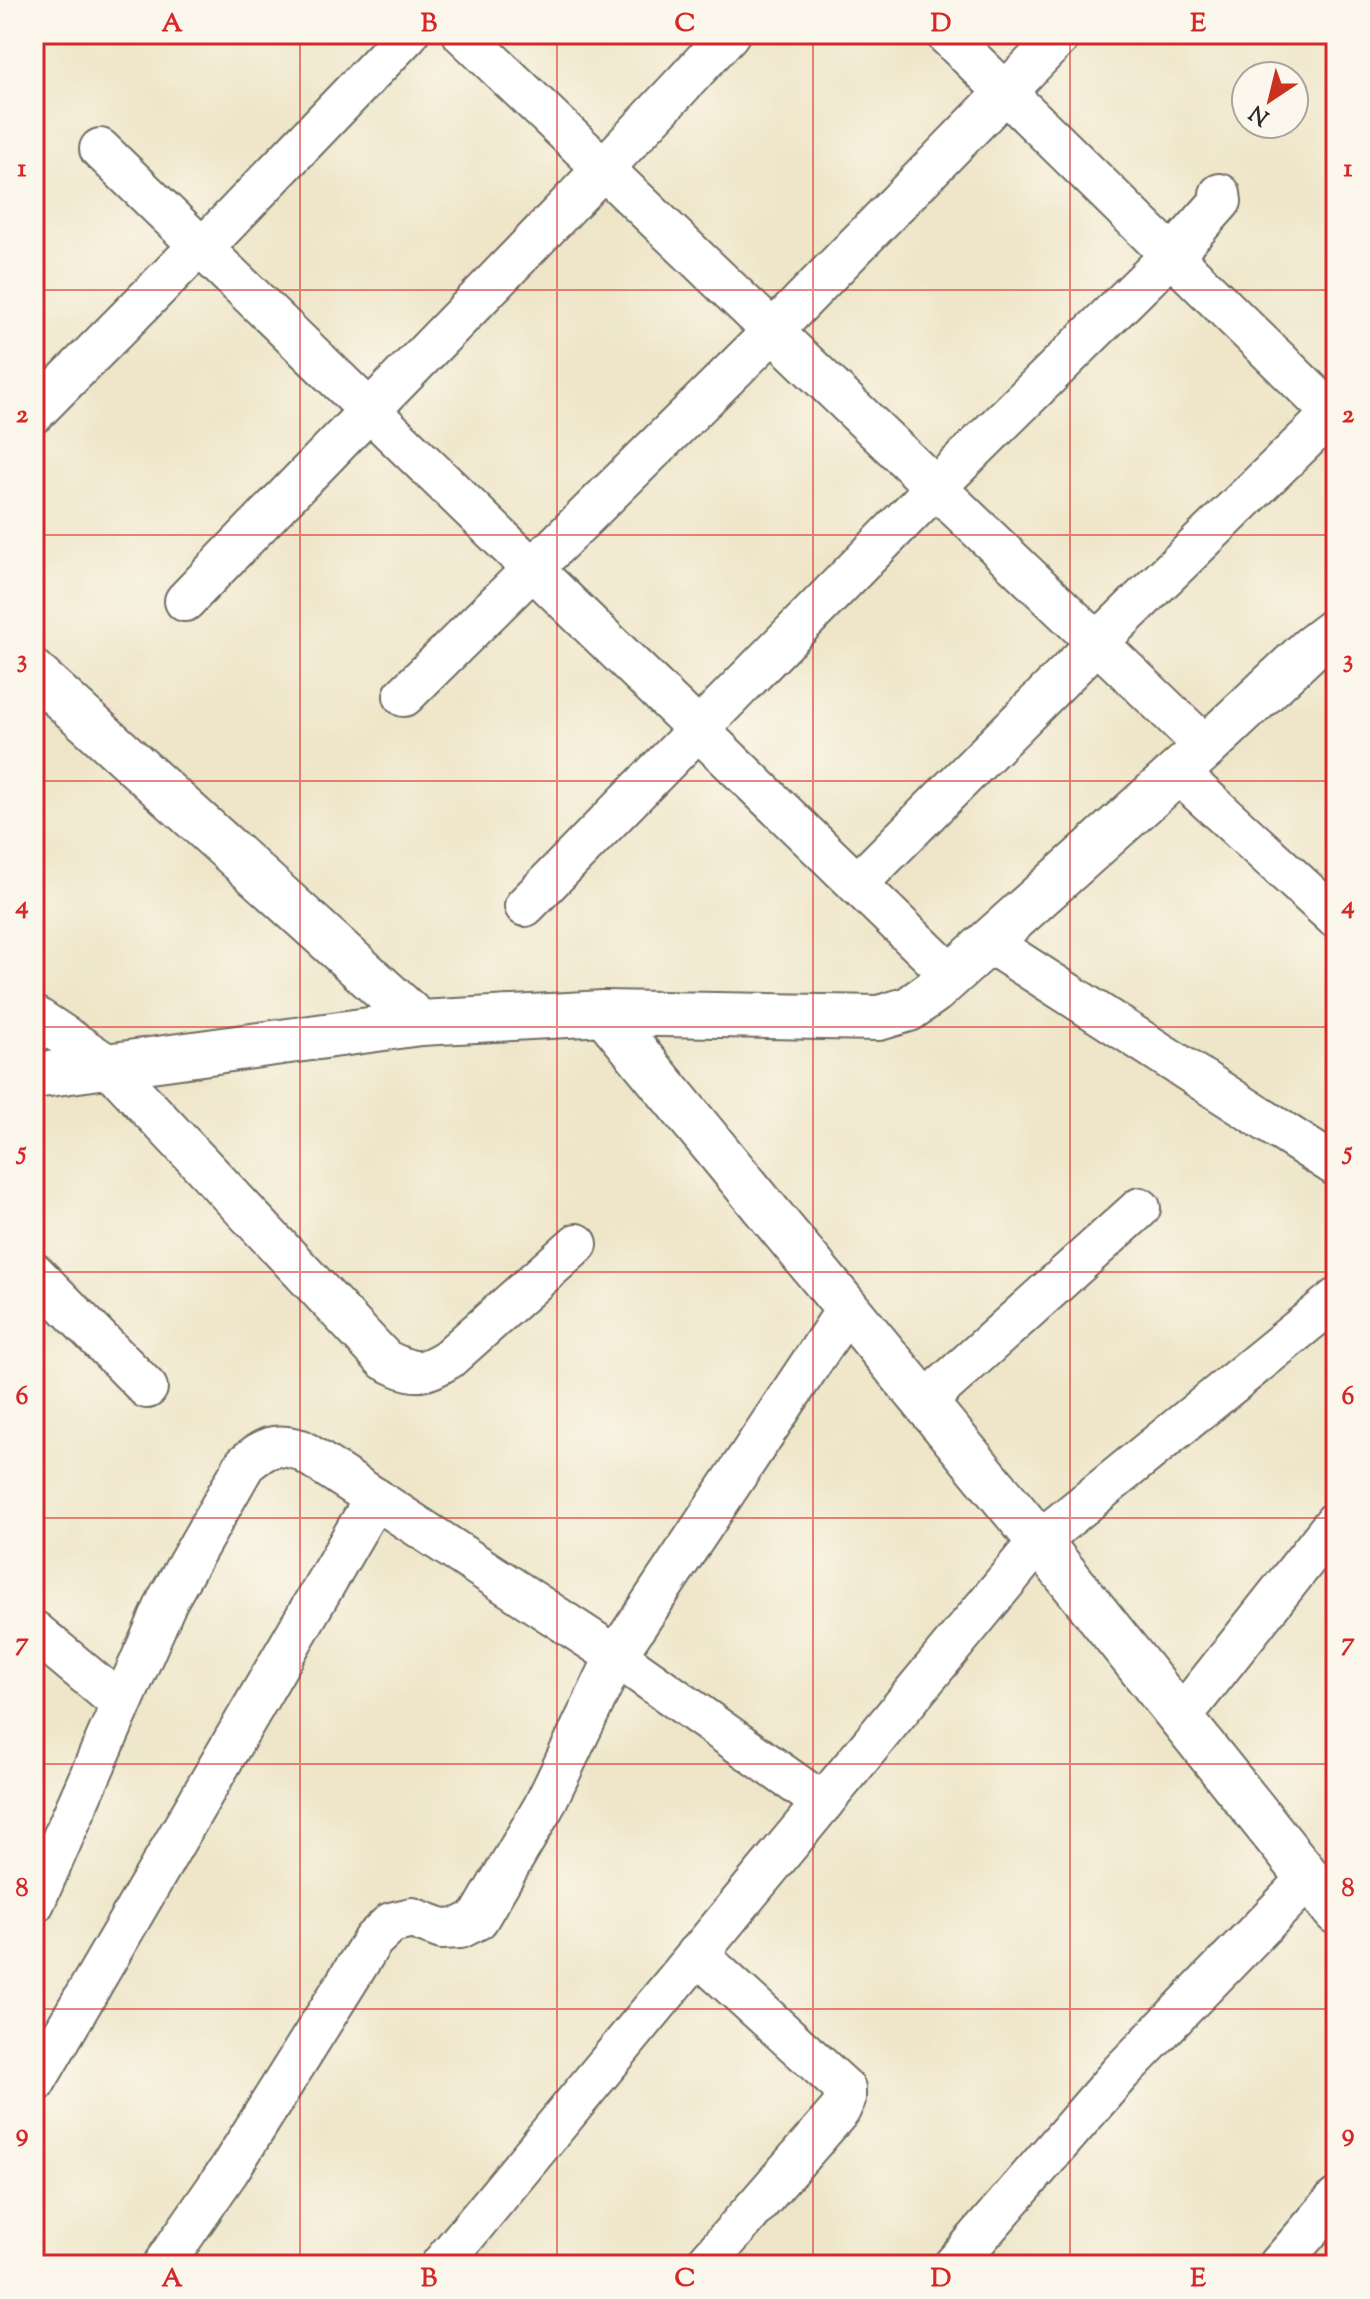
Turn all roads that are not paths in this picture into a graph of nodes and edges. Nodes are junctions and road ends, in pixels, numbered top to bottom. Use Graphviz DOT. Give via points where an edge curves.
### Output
graph roads {
  1 [pos="408,34"];
  2 [pos="463,34"];
  3 [pos="729,34"];
  4 [pos="946,34"];
  5 [pos="1062,34"];
  6 [pos="1006,93"];
  7 [pos="100,149"];
  8 [pos="605,169"];
  9 [pos="1220,194"];
  10 [pos="202,249"];
  11 [pos="1172,256"];
  12 [pos="773,331"];
  13 [pos="368,409"];
  14 [pos="34,413"];
  15 [pos="1335,414"];
  16 [pos="936,487"];
  17 [pos="534,570"];
  18 [pos="185,601"];
  19 [pos="1336,629"];
  20 [pos="1097,643"];
  21 [pos="34,673"];
  22 [pos="404,696"];
  23 [pos="698,730"];
  24 [pos="1192,759"];
  25 [pos="857,884"];
  26 [pos="525,906"];
  27 [pos="1336,918"];
  28 [pos="988,942"];
  29 [pos="951,975"];
  30 [pos="604,1013"];
  31 [pos="34,1016"];
  32 [pos="420,1023"];
  33 [pos="108,1065"];
  34 [pos="34,1076"];
  35 [pos="1336,1166"];
  36 [pos="1140,1208"];
  37 [pos="577,1244"];
  38 [pos="34,1273"];
  39 [pos="1336,1299"];
  40 [pos="847,1309"];
  41 [pos="147,1388"];
  42 [pos="925,1402"];
  43 [pos="375,1498"];
  44 [pos="1336,1521"];
  45 [pos="1039,1541"];
  46 [pos="34,1631"];
  47 [pos="616,1656"];
  48 [pos="121,1704"];
  49 [pos="1181,1717"];
  50 [pos="823,1803"];
  51 [pos="1327,1894"];
  52 [pos="34,1903"];
  53 [pos="697,1954"];
  54 [pos="34,2084"];
  55 [pos="1336,2199"];
  56 [pos="163,2265"];
  57 [pos="441,2265"];
  58 [pos="705,2265"];
  59 [pos="954,2265"];
  60 [pos="1279,2265"];
  1 -- 10 [label="street"];
  2 -- 8 [label="street"];
  3 -- 8 [label="street"];
  4 -- 6 [label="street"];
  5 -- 6 [label="street"];
  6 -- 11 [label="street"];
  6 -- 12 [label="street"];
  7 -- 10 [label="street"];
  8 -- 12 [label="street"];
  8 -- 13 [label="street"];
  9 -- 11 [label="street" via="1221,201"];
  10 -- 13 [label="street"];
  10 -- 14 [label="street" via="193,252"];
  11 -- 15 [label="street"];
  11 -- 16 [label="street"];
  12 -- 16 [label="street"];
  12 -- 17 [label="street"];
  13 -- 17 [label="street"];
  13 -- 18 [label="street"];
  15 -- 20 [label="street"];
  16 -- 20 [label="street"];
  16 -- 23 [label="street"];
  17 -- 22 [label="street"];
  17 -- 23 [label="street"];
  19 -- 24 [label="street"];
  20 -- 24 [label="street"];
  20 -- 25 [label="street"];
  21 -- 32 [label="street"];
  23 -- 25 [label="street"];
  23 -- 26 [label="street"];
  24 -- 27 [label="street"];
  24 -- 28 [label="street"];
  25 -- 29 [label="street"];
  28 -- 29 [label="street"];
  28 -- 35 [label="street"];
  29 -- 30 [label="street" via="909,1009 879,1018"];
  30 -- 32 [label="street"];
  30 -- 40 [label="street"];
  31 -- 33 [label="street"];
  32 -- 33 [label="street"];
  33 -- 34 [label="street"];
  33 -- 37 [label="street" via="385,1360 409,1372 427,1372 448,1359"];
  36 -- 42 [label="street"];
  38 -- 41 [label="street"];
  39 -- 45 [label="street"];
  40 -- 42 [label="street"];
  40 -- 47 [label="street"];
  42 -- 45 [label="street"];
  43 -- 47 [label="street"];
  43 -- 48 [label="street" via="301,1450 281,1444 263,1449 245,1464 168,1599"];
  43 -- 54 [label="street"];
  44 -- 49 [label="street"];
  45 -- 49 [label="street"];
  45 -- 50 [label="street"];
  46 -- 48 [label="street"];
  47 -- 50 [label="street"];
  47 -- 56 [label="street" via="544,1806 478,1919 442,1929 412,1918 391,1923 373,1940"];
  48 -- 52 [label="street"];
  49 -- 51 [label="street"];
  50 -- 53 [label="street"];
  51 -- 59 [label="street" via="1121,2072"];
  53 -- 57 [label="street"];
  53 -- 58 [label="street" via="845,2089 840,2110"];
  55 -- 60 [label="street"];
}
